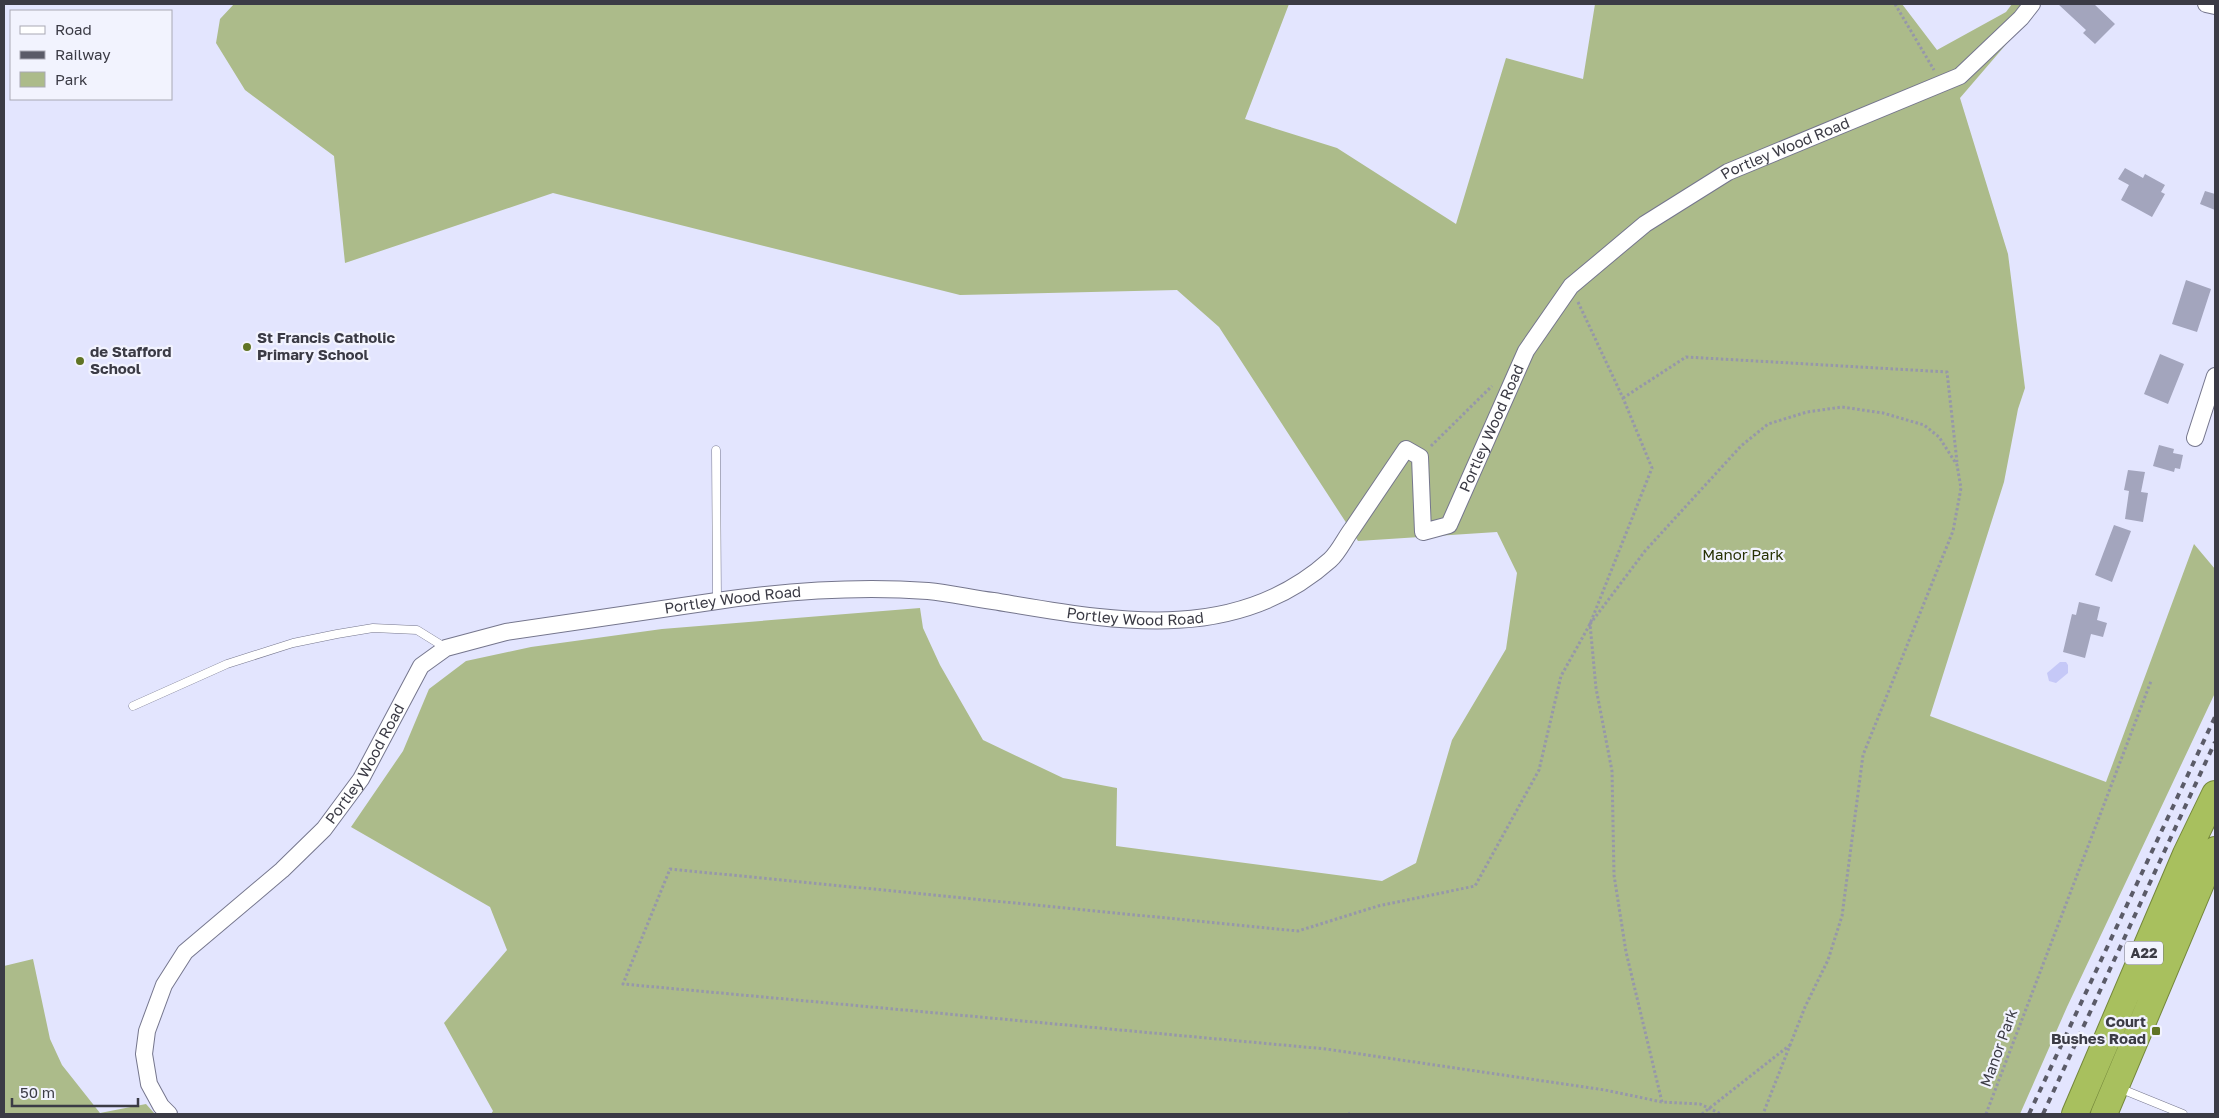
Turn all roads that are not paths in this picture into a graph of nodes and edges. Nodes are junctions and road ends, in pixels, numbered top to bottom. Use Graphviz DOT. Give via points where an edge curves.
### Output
graph roads {
  1 [pos="2032,4"];
  2 [pos="2206,4"];
  3 [pos="2215,6"];
  4 [pos="2215,376"];
  5 [pos="2195,438"];
  6 [pos="716,450"];
  7 [pos="717,601"];
  8 [pos="446,648"];
  9 [pos="133,706"];
  10 [pos="2215,794"];
  11 [pos="2213,861"];
  12 [pos="2091,1076"];
  13 [pos="2115,1086"];
  14 [pos="169,1114"];
  15 [pos="2075,1114"];
  16 [pos="2104,1114"];
  17 [pos="2183,1114"];
  1 -- 7 [label="street, Portley Wood Road" via="2022,18 1960,76 1728,172 1644,224 1571,286 1526,351 1449,525 1423,532 1420,456 1406,449 1331,559 1287,592 1255,606 1219,615 1163,621 1077,615 929,591 847,589"];
  2 -- 3 [label="street"];
  4 -- 5 [label="street"];
  6 -- 7 [label="lane"];
  7 -- 8 [label="street, Portley Wood Road" via="506,632"];
  8 -- 9 [label="lane" via="417,630 373,628 337,634 293,643 227,664"];
  8 -- 14 [label="street, Portley Wood Road" via="421,666 361,780 324,829 282,870 185,952 164,985 147,1031 144,1054 149,1084"];
  10 -- 12 [label="highway, A22"];
  11 -- 13 [label="highway, A22"];
  12 -- 13 [label="highway"];
  12 -- 15 [label="highway, A22"];
  13 -- 16 [label="highway, A22"];
  13 -- 17 [label="lane"];
}
